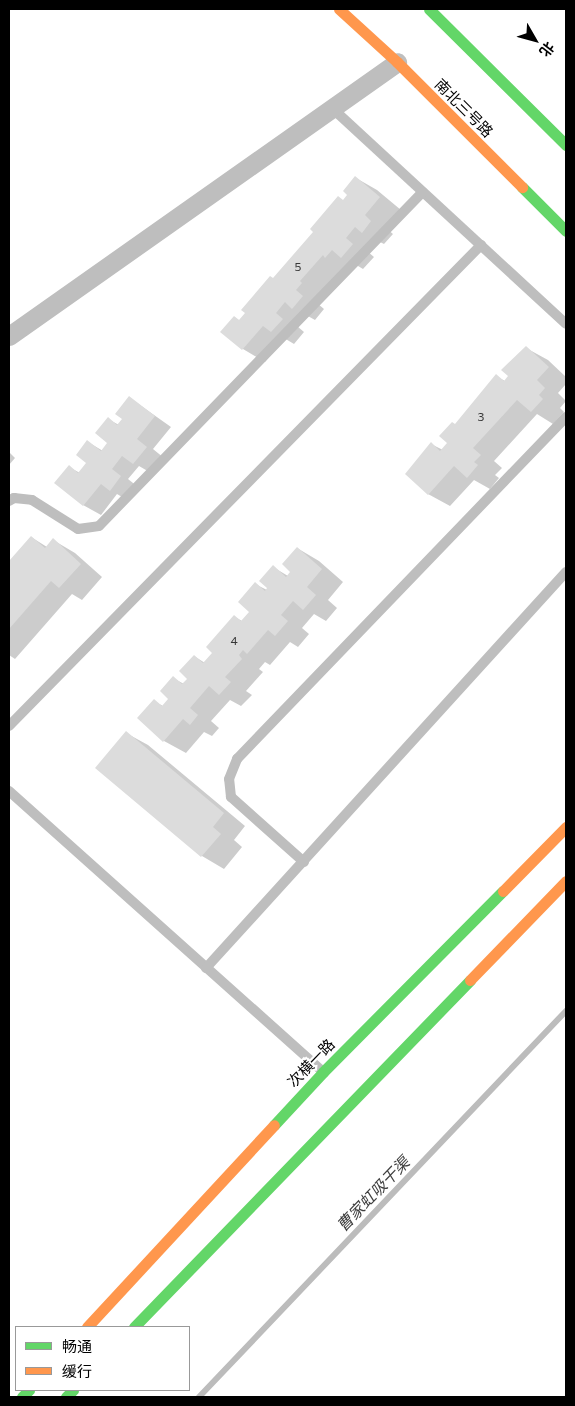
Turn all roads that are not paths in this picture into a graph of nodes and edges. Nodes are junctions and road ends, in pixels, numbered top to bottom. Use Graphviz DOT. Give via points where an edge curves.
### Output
graph roads {
  1 [pos="339,9"];
  2 [pos="429,9"];
  3 [pos="397,62"];
  4 [pos="332,108"];
  5 [pos="566,145"];
  6 [pos="423,192"];
  7 [pos="566,232"];
  8 [pos="481,245"];
  9 [pos="566,324"];
  10 [pos="9,336"];
  11 [pos="566,417"];
  12 [pos="9,501"];
  13 [pos="566,572"];
  14 [pos="9,726"];
  15 [pos="9,791"];
  16 [pos="566,827"];
  17 [pos="304,862"];
  18 [pos="566,881"];
  19 [pos="206,968"];
  20 [pos="322,1072"];
  21 [pos="88,1326"];
  22 [pos="135,1326"];
  1 -- 3 [label="main road, 南北三号路"];
  2 -- 5 [label="main road"];
  3 -- 4 [label="street"];
  3 -- 7 [label="main road, 南北三号路"];
  4 -- 6 [label="lane"];
  4 -- 10 [label="street"];
  6 -- 8 [label="lane"];
  6 -- 12 [label="lane" via="99,526 78,529 32,500 14,498"];
  8 -- 9 [label="lane"];
  8 -- 14 [label="lane"];
  11 -- 17 [label="lane" via="237,759 229,779 231,797"];
  13 -- 17 [label="lane"];
  15 -- 19 [label="lane"];
  16 -- 20 [label="main road, 次横一路"];
  17 -- 19 [label="lane"];
  18 -- 22 [label="main road"];
  19 -- 20 [label="lane"];
  20 -- 21 [label="main road, 次横一路"];
}
